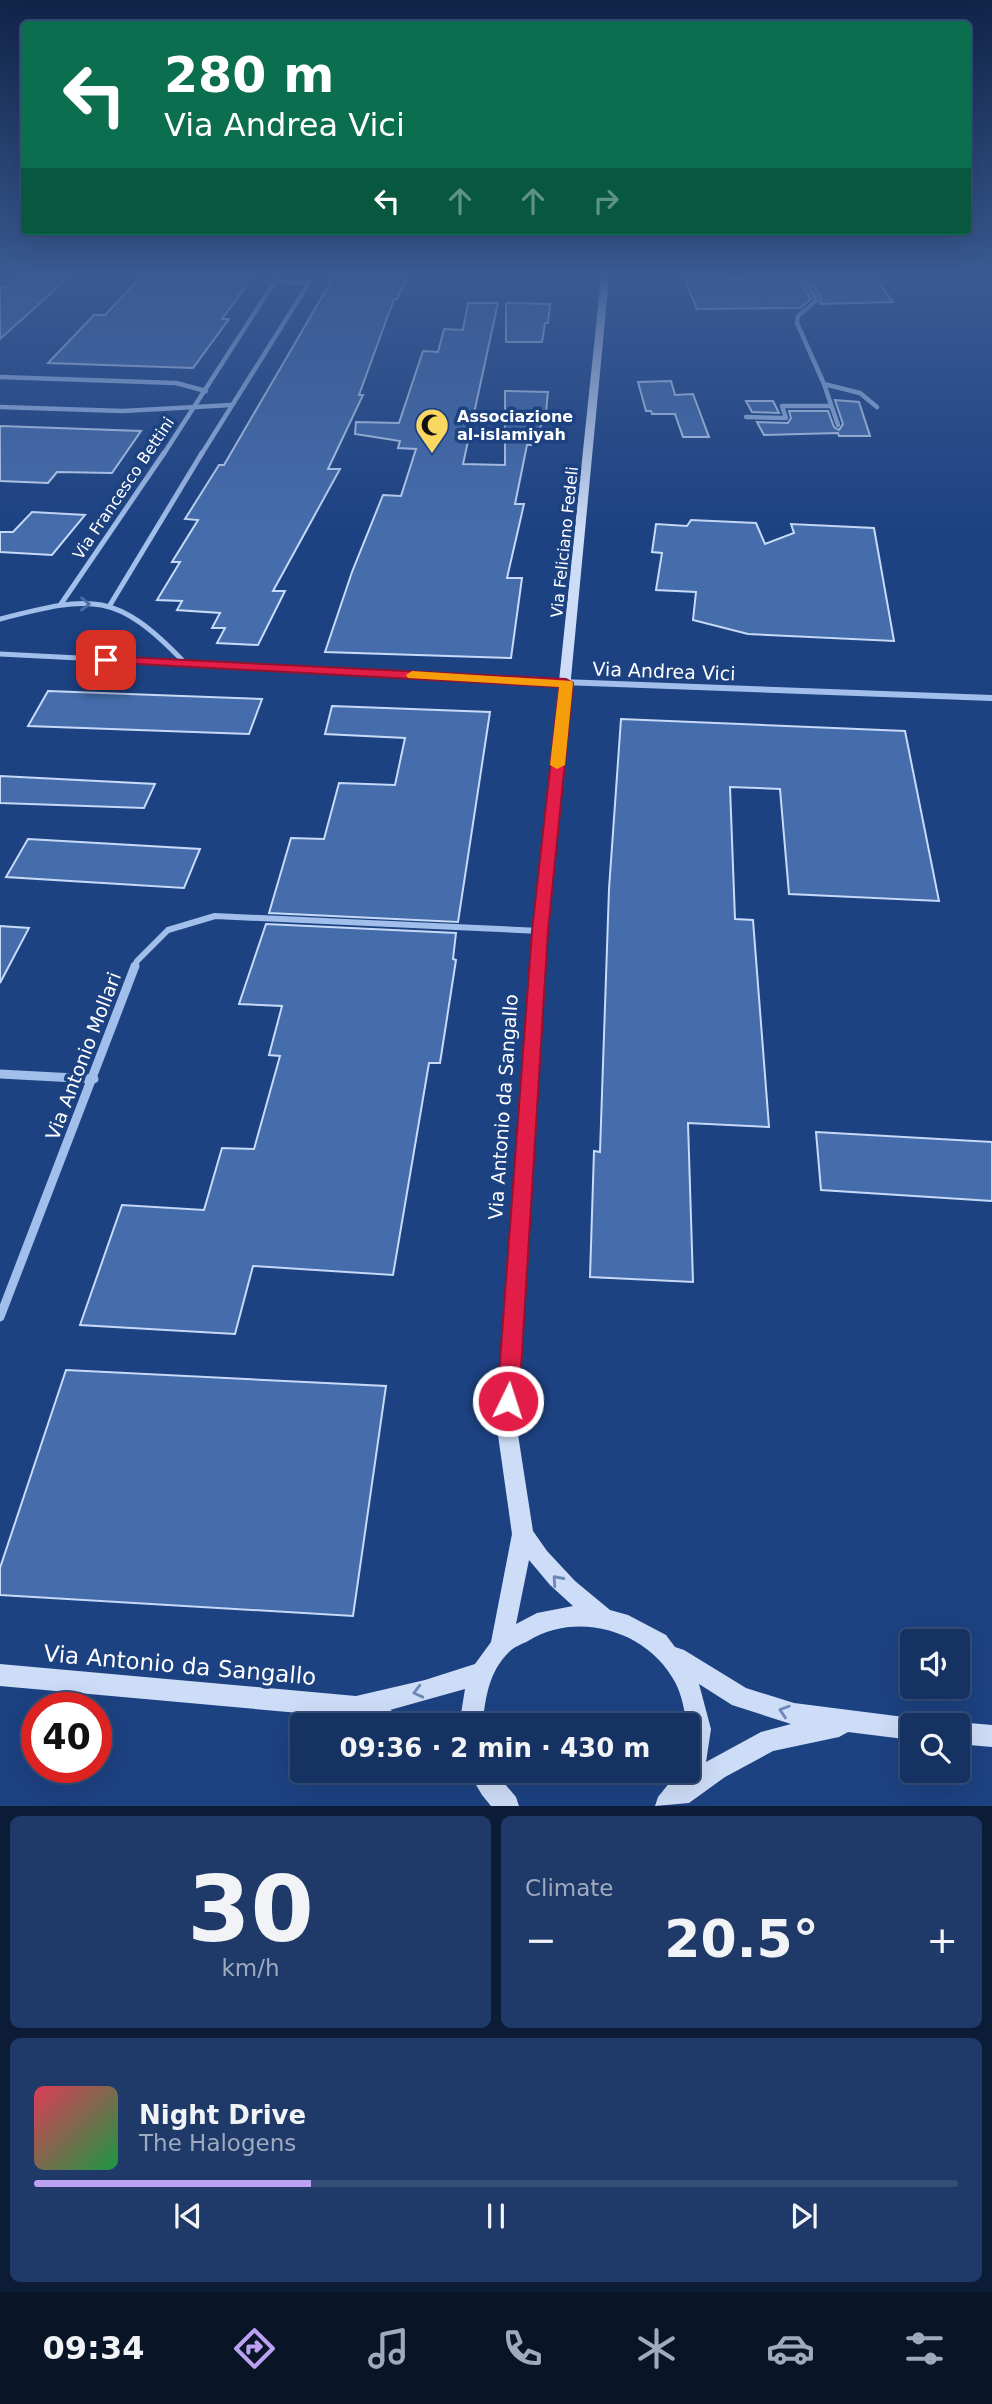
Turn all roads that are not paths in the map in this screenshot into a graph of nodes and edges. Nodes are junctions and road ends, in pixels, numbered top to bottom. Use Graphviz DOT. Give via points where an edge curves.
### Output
graph roads {
  1 [pos="224,362"];
  2 [pos="258,362"];
  3 [pos="597,362"];
  4 [pos="814,362"];
  5 [pos="0,377"];
  6 [pos="824,384"];
  7 [pos="206,391"];
  8 [pos="197,405"];
  9 [pos="231,405"];
  10 [pos="831,406"];
  11 [pos="0,407"];
  12 [pos="877,407"];
  13 [pos="746,418"];
  14 [pos="838,425"];
  15 [pos="61,604"];
  16 [pos="110,605"];
  17 [pos="0,619"];
  18 [pos="0,654"];
  19 [pos="185,663"];
  20 [pos="566,683"];
  21 [pos="992,698"];
  22 [pos="540,931"];
  23 [pos="0,1074"];
  24 [pos="94,1079"];
  25 [pos="0,1317"];
  26 [pos="523,1534"];
  27 [pos="602,1616"];
  28 [pos="501,1644"];
  29 [pos="666,1650"];
  30 [pos="480,1673"];
  31 [pos="0,1675"];
  32 [pos="356,1707"];
  33 [pos="370,1713"];
  34 [pos="469,1713"];
  35 [pos="851,1723"];
  36 [pos="900,1728"];
  37 [pos="970,1734"];
  38 [pos="992,1736"];
  39 [pos="486,1788"];
  40 [pos="670,1803"];
  41 [pos="507,1805"];
  1 -- 7 [label="street, Via Francesco Bettini"];
  2 -- 9 [label="street"];
  3 -- 20 [label="street, Via Feliciano Fedeli"];
  4 -- 6 [label="street"];
  5 -- 7 [label="street" via="176,383"];
  6 -- 10 [label="street"];
  6 -- 12 [label="street" via="860,392"];
  7 -- 8 [label="street, Via Francesco Bettini"];
  8 -- 9 [label="street"];
  8 -- 11 [label="street" via="123,411"];
  8 -- 15 [label="street, Via Francesco Bettini"];
  9 -- 16 [label="street"];
  10 -- 13 [label="street" via="782,406 786,418"];
  10 -- 14 [label="street"];
  15 -- 16 [label="street, one-way"];
  15 -- 17 [label="street"];
  16 -- 19 [label="street" via="157,633"];
  18 -- 19 [label="street, Via Andrea Vici"];
  19 -- 20 [label="street, Via Andrea Vici"];
  20 -- 21 [label="street, Via Andrea Vici"];
  20 -- 22 [label="street, Via Antonio da Sangallo"];
  22 -- 24 [label="street, Via Antonio Mollari" via="215,916 168,930 137,961"];
  22 -- 26 [label="street, Via Antonio da Sangallo" via="506,1428"];
  23 -- 24 [label="street"];
  24 -- 25 [label="street, Via Antonio Mollari"];
  27 -- 26 [label="street, Via Antonio da Sangallo, one-way" via="569,1592"];
  26 -- 28 [label="street, Via Antonio da Sangallo"];
  27 -- 28 [label="street, Via Antonio da Sangallo" via="565,1614 531,1624"];
  27 -- 29 [label="street, Via Antonio da Sangallo" via="636,1627"];
  28 -- 30 [label="street, Via Antonio da Sangallo"];
  35 -- 29 [label="street, one-way" via="794,1714 740,1697"];
  29 -- 40 [label="street, Via Antonio da Sangallo" via="686,1676 697,1707 699,1740 691,1772"];
  30 -- 32 [label="street, Via Antonio da Sangallo, one-way"];
  30 -- 34 [label="street, Via Antonio da Sangallo"];
  31 -- 32 [label="street, Via Antonio da Sangallo"];
  32 -- 33 [label="street, Via Antonio da Sangallo"];
  35 -- 36 [label="street"];
  35 -- 40 [label="street" via="769,1740"];
  37 -- 38 [label="street"];
  39 -- 41 [label="street"];
}
